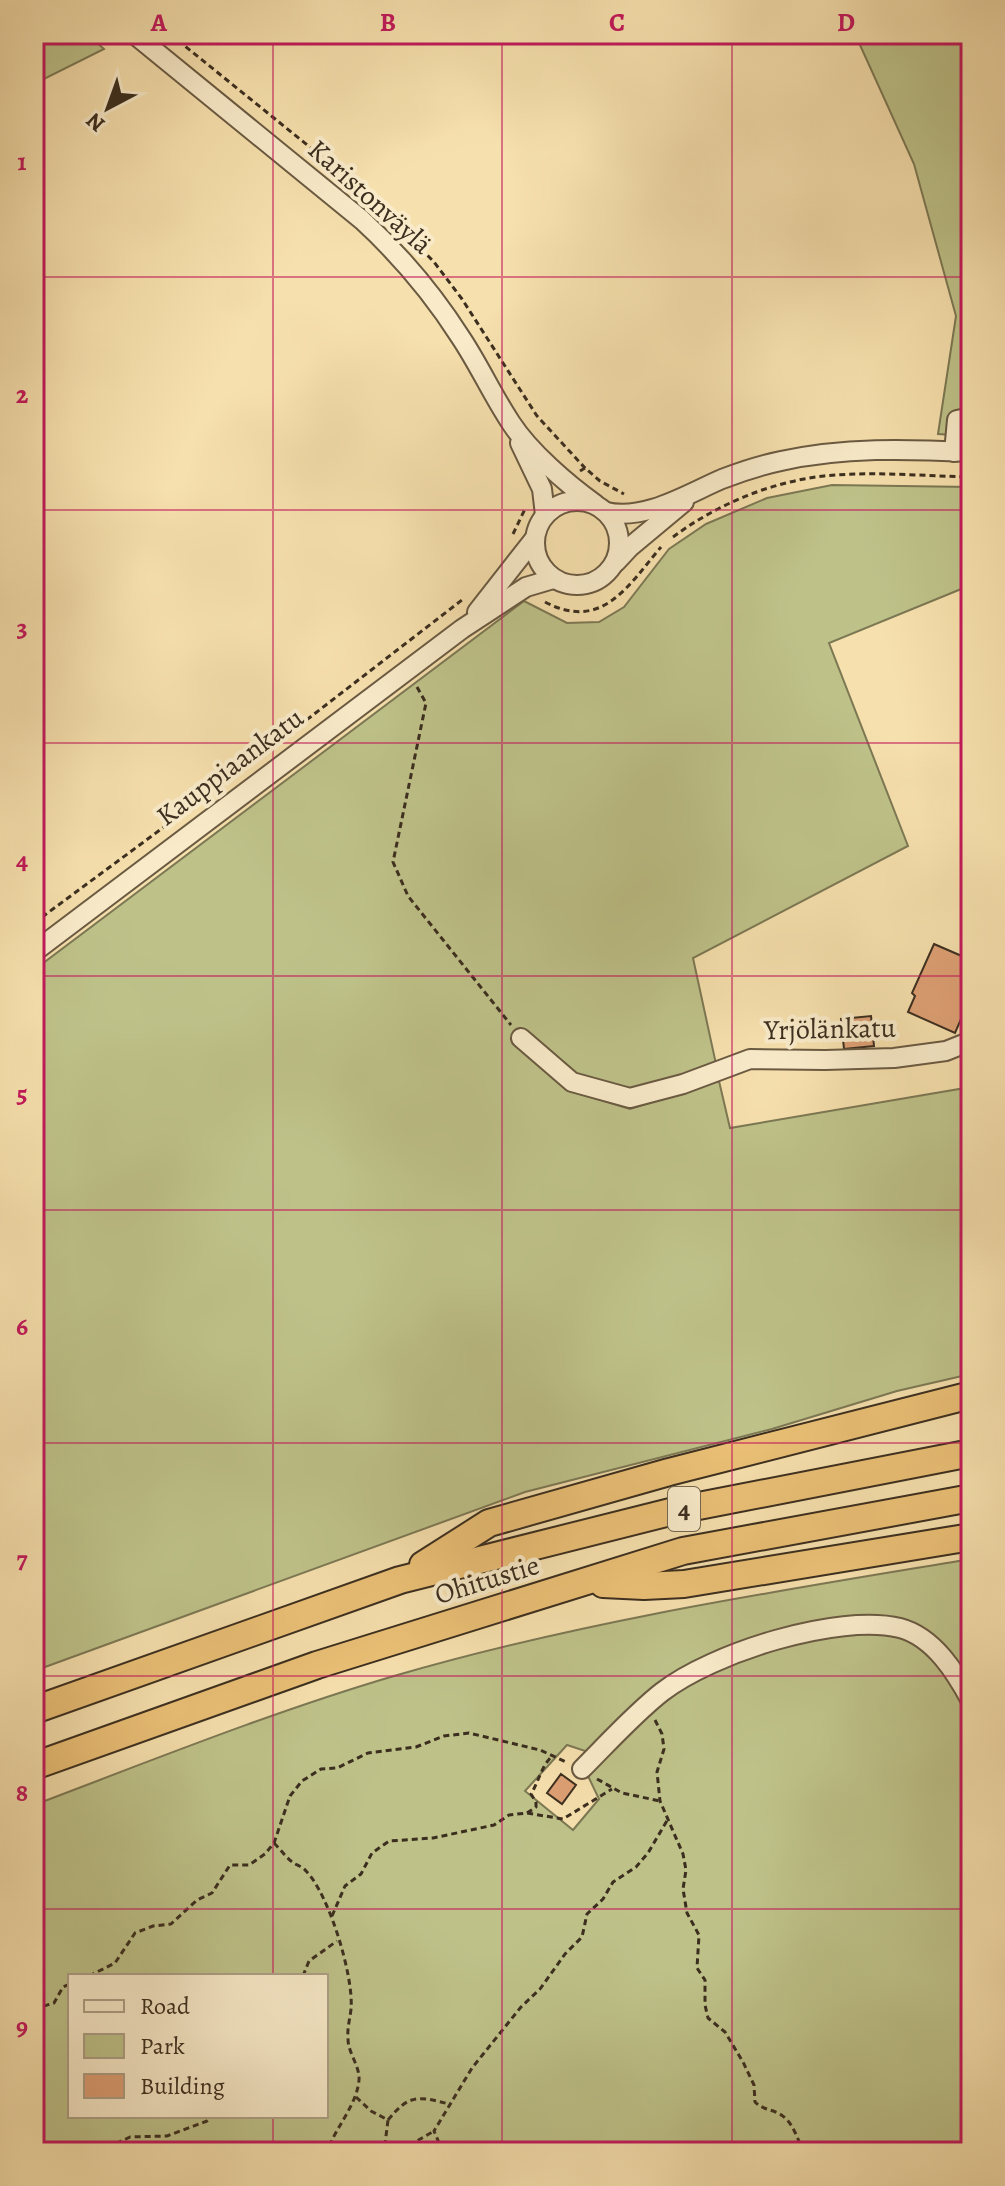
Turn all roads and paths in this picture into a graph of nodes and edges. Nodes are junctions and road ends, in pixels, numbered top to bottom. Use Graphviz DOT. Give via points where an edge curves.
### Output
graph roads {
  1 [pos="104,34"];
  2 [pos="129,42"];
  3 [pos="971,417"];
  4 [pos="513,426"];
  5 [pos="962,452"];
  6 [pos="971,477"];
  7 [pos="564,479"];
  8 [pos="542,489"];
  9 [pos="699,491"];
  10 [pos="601,508"];
  11 [pos="644,511"];
  12 [pos="545,515"];
  13 [pos="512,536"];
  14 [pos="535,538"];
  15 [pos="616,563"];
  16 [pos="553,579"];
  17 [pos="526,587"];
  18 [pos="472,591"];
  19 [pos="462,629"];
  20 [pos="406,670"];
  21 [pos="34,923"];
  22 [pos="34,952"];
  23 [pos="521,1038"];
  24 [pos="971,1041"];
  25 [pos="971,1395"];
  26 [pos="971,1453"];
  27 [pos="971,1498"];
  28 [pos="971,1537"];
  29 [pos="400,1580"];
  30 [pos="584,1583"];
  31 [pos="971,1701"];
  32 [pos="644,1709"];
  33 [pos="34,1710"];
  34 [pos="552,1756"];
  35 [pos="34,1766"];
  36 [pos="582,1769"];
  37 [pos="612,1789"];
  38 [pos="660,1801"];
  39 [pos="527,1813"];
  40 [pos="668,1819"];
  41 [pos="274,1843"];
  42 [pos="332,1916"];
  43 [pos="337,1941"];
  44 [pos="93,1974"];
  45 [pos="304,1974"];
  46 [pos="68,1985"];
  47 [pos="34,2009"];
  48 [pos="355,2096"];
  49 [pos="449,2104"];
  50 [pos="210,2118"];
  51 [pos="388,2120"];
  52 [pos="434,2131"];
  53 [pos="98,2152"];
  54 [pos="327,2152"];
  55 [pos="384,2152"];
  56 [pos="396,2152"];
  57 [pos="443,2152"];
  58 [pos="805,2152"];
  1 -- 2 [label="path"];
  2 -- 4 [label="street, Karistonväylä" via="389,245 463,340"];
  3 -- 5 [label="street" via="957,420"];
  4 -- 7 [label="street, Karistonväylä"];
  4 -- 8 [label="street"];
  5 -- 9 [label="street" via="823,453 778,461"];
  6 -- 17 [label="path" via="823,476 758,492 696,520 663,544 620,595 595,611 555,607"];
  7 -- 10 [label="street, Karistonväylä"];
  7 -- 11 [label="path" via="585,468"];
  8 -- 12 [label="street"];
  8 -- 13 [label="path" via="528,495"];
  9 -- 11 [label="street"];
  9 -- 15 [label="street"];
  10 -- 11 [label="street" via="620,515"];
  10 -- 12 [label="street" via="568,502"];
  10 -- 15 [label="street" via="620,535"];
  12 -- 14 [label="street"];
  14 -- 16 [label="street" via="538,561"];
  14 -- 19 [label="street, Kauppiaankatu"];
  15 -- 16 [label="street" via="595,582 581,586"];
  16 -- 17 [label="street, Kauppiaankatu"];
  17 -- 19 [label="street, Kauppiaankatu"];
  18 -- 21 [label="path"];
  19 -- 20 [label="street, Kauppiaankatu"];
  20 -- 22 [label="street, Kauppiaankatu"];
  20 -- 23 [label="path" via="426,703 393,862 408,896"];
  23 -- 24 [label="street, Yrjölänkatu" via="572,1082 630,1098 750,1059 894,1058 946,1051"];
  25 -- 29 [label="highway" via="489,1523"];
  26 -- 29 [label="highway, Ohitustie / 4" via="678,1510"];
  27 -- 30 [label="highway, Ohitustie / 4" via="683,1551"];
  28 -- 30 [label="highway" via="684,1584"];
  29 -- 33 [label="highway, Ohitustie / 4"];
  30 -- 35 [label="highway, Ohitustie / 4" via="317,1665"];
  31 -- 32 [label="street" via="951,1665 927,1643 903,1629 858,1624 784,1638 709,1663"];
  32 -- 36 [label="street"];
  32 -- 38 [label="path" via="662,1734"];
  34 -- 36 [label="path"];
  34 -- 39 [label="path" via="531,1794 536,1807"];
  34 -- 41 [label="path" via="469,1733 368,1753 337,1768 321,1769 294,1789"];
  36 -- 37 [label="path"];
  37 -- 38 [label="path"];
  37 -- 39 [label="path" via="563,1819"];
  38 -- 40 [label="path"];
  39 -- 42 [label="path" via="433,1838 389,1841 345,1886"];
  40 -- 49 [label="path" via="648,1853 613,1882 587,1914 582,1937 472,2068"];
  40 -- 58 [label="path" via="686,1870 683,1889 687,1913 699,1935 697,1968 705,1980 708,2018 725,2032 743,2062 755,2102 789,2121"];
  41 -- 42 [label="path" via="305,1869"];
  41 -- 44 [label="path" via="249,1865 230,1865 212,1893 171,1924 135,1933 115,1963"];
  42 -- 43 [label="path"];
  43 -- 45 [label="path" via="309,1961"];
  43 -- 48 [label="path" via="350,1985 348,2044 360,2077"];
  46 -- 47 [label="path" via="54,2003"];
  48 -- 51 [label="path"];
  48 -- 54 [label="path"];
  49 -- 51 [label="path" via="421,2097 401,2104"];
  49 -- 52 [label="path"];
  50 -- 53 [label="path" via="167,2136 130,2137"];
  51 -- 55 [label="path"];
  52 -- 56 [label="path"];
  52 -- 57 [label="path"];
}
